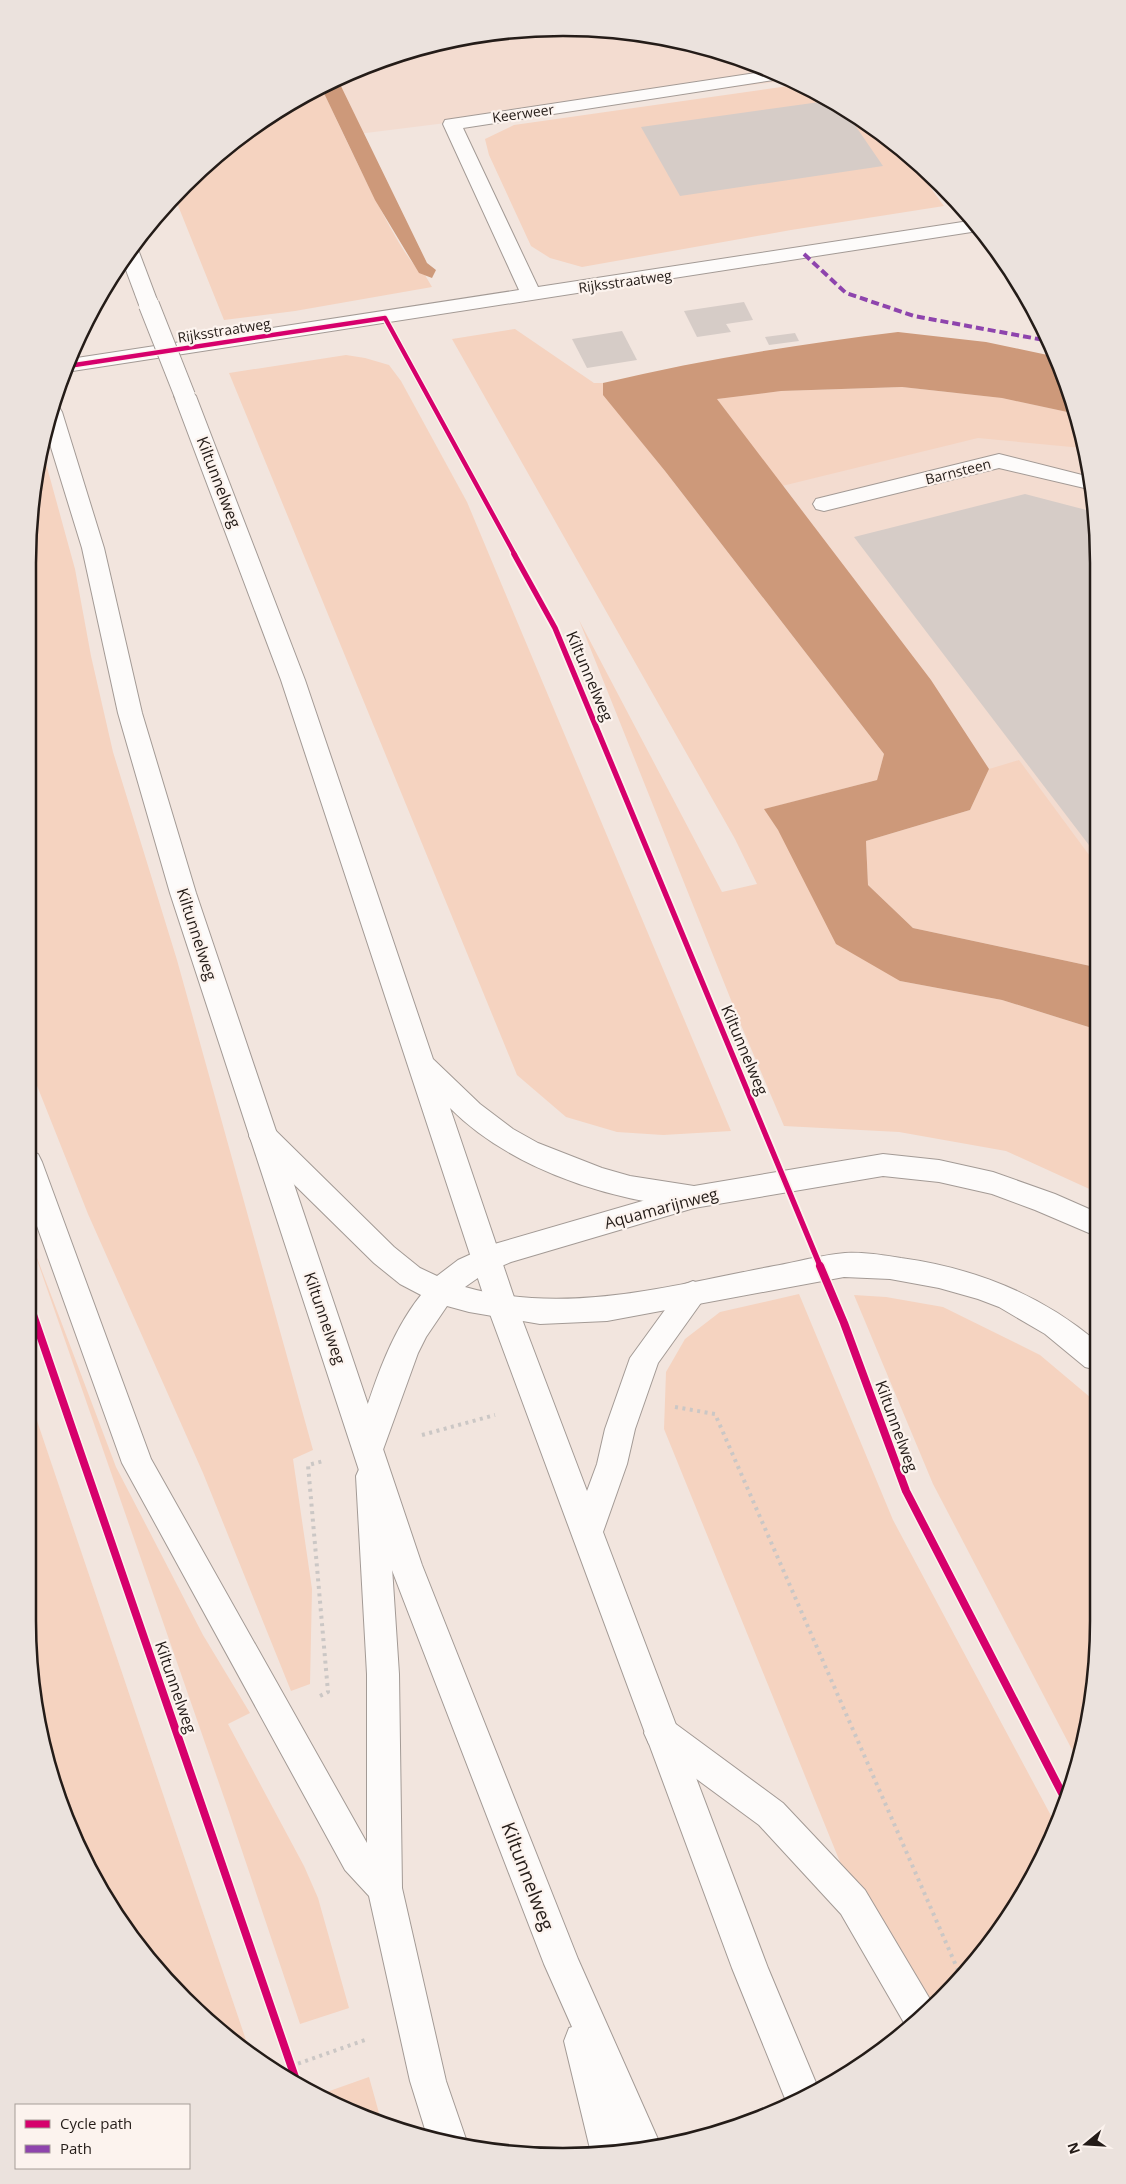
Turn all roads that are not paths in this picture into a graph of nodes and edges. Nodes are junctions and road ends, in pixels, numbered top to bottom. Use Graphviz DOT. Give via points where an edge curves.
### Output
graph roads {
  1 [pos="767,77"];
  2 [pos="968,227"];
  3 [pos="132,260"];
  4 [pos="531,295"];
  5 [pos="75,365"];
  6 [pos="55,424"];
  7 [pos="1083,482"];
  8 [pos="824,504"];
  9 [pos="421,1063"];
  10 [pos="263,1136"];
  11 [pos="36,1184"];
  12 [pos="694,1197"];
  13 [pos="1090,1222"];
  14 [pos="487,1258"];
  15 [pos="440,1292"];
  16 [pos="693,1293"];
  17 [pos="502,1306"];
  18 [pos="1090,1353"];
  19 [pos="369,1449"];
  20 [pos="587,1532"];
  21 [pos="661,1733"];
  22 [pos="385,1888"];
  23 [pos="562,1964"];
  24 [pos="916,2011"];
  25 [pos="801,2091"];
  26 [pos="446,2134"];
  27 [pos="640,2142"];
  28 [pos="623,2144"];
  29 [pos="608,2146"];
  30 [pos="594,2147"];
  1 -- 4 [label="main road, Keerweer" via="452,124"];
  2 -- 4 [label="main road, Rijksstraatweg"];
  3 -- 9 [label="main road, Kiltunnelweg, bridge" via="293,680"];
  4 -- 5 [label="main road, Rijksstraatweg"];
  6 -- 10 [label="main road, Kiltunnelweg" via="93,548 130,713 183,893"];
  7 -- 8 [label="main road, Barnsteen" via="999,461"];
  9 -- 12 [label="main road" via="470,1112 528,1151 596,1178"];
  9 -- 14 [label="main road, Kiltunnelweg"];
  10 -- 15 [label="main road" via="384,1255 410,1276"];
  10 -- 19 [label="main road, Kiltunnelweg"];
  11 -- 22 [label="main road" via="137,1463 357,1858"];
  12 -- 13 [label="main road, Aquamarijnweg" via="882,1165 914,1166 958,1173 1013,1188"];
  12 -- 14 [label="main road, Aquamarijnweg"];
  14 -- 15 [label="main road, Aquamarijnweg" via="462,1272"];
  14 -- 17 [label="main road, Kiltunnelweg"];
  15 -- 17 [label="main road"];
  15 -- 19 [label="main road, Aquamarijnweg" via="406,1346 384,1399"];
  16 -- 17 [label="main road" via="607,1309 540,1312"];
  16 -- 18 [label="main road" via="844,1265 902,1269 973,1285 1028,1308"];
  16 -- 20 [label="main road" via="645,1358"];
  17 -- 20 [label="main road, Kiltunnelweg"];
  19 -- 22 [label="main road, Kiltunnelweg" via="384,1674"];
  19 -- 23 [label="main road, Kiltunnelweg" via="406,1565"];
  20 -- 21 [label="main road, Kiltunnelweg"];
  21 -- 24 [label="main road" via="771,1814 853,1902"];
  21 -- 25 [label="main road, Kiltunnelweg" via="750,1968"];
  22 -- 26 [label="main road, Kiltunnelweg" via="428,2081"];
  23 -- 27 [label="main road, Kiltunnelweg"];
  23 -- 28 [label="main road, Kiltunnelweg"];
  23 -- 29 [label="main road, Kiltunnelweg"];
  23 -- 30 [label="main road, Kiltunnelweg"];
}
